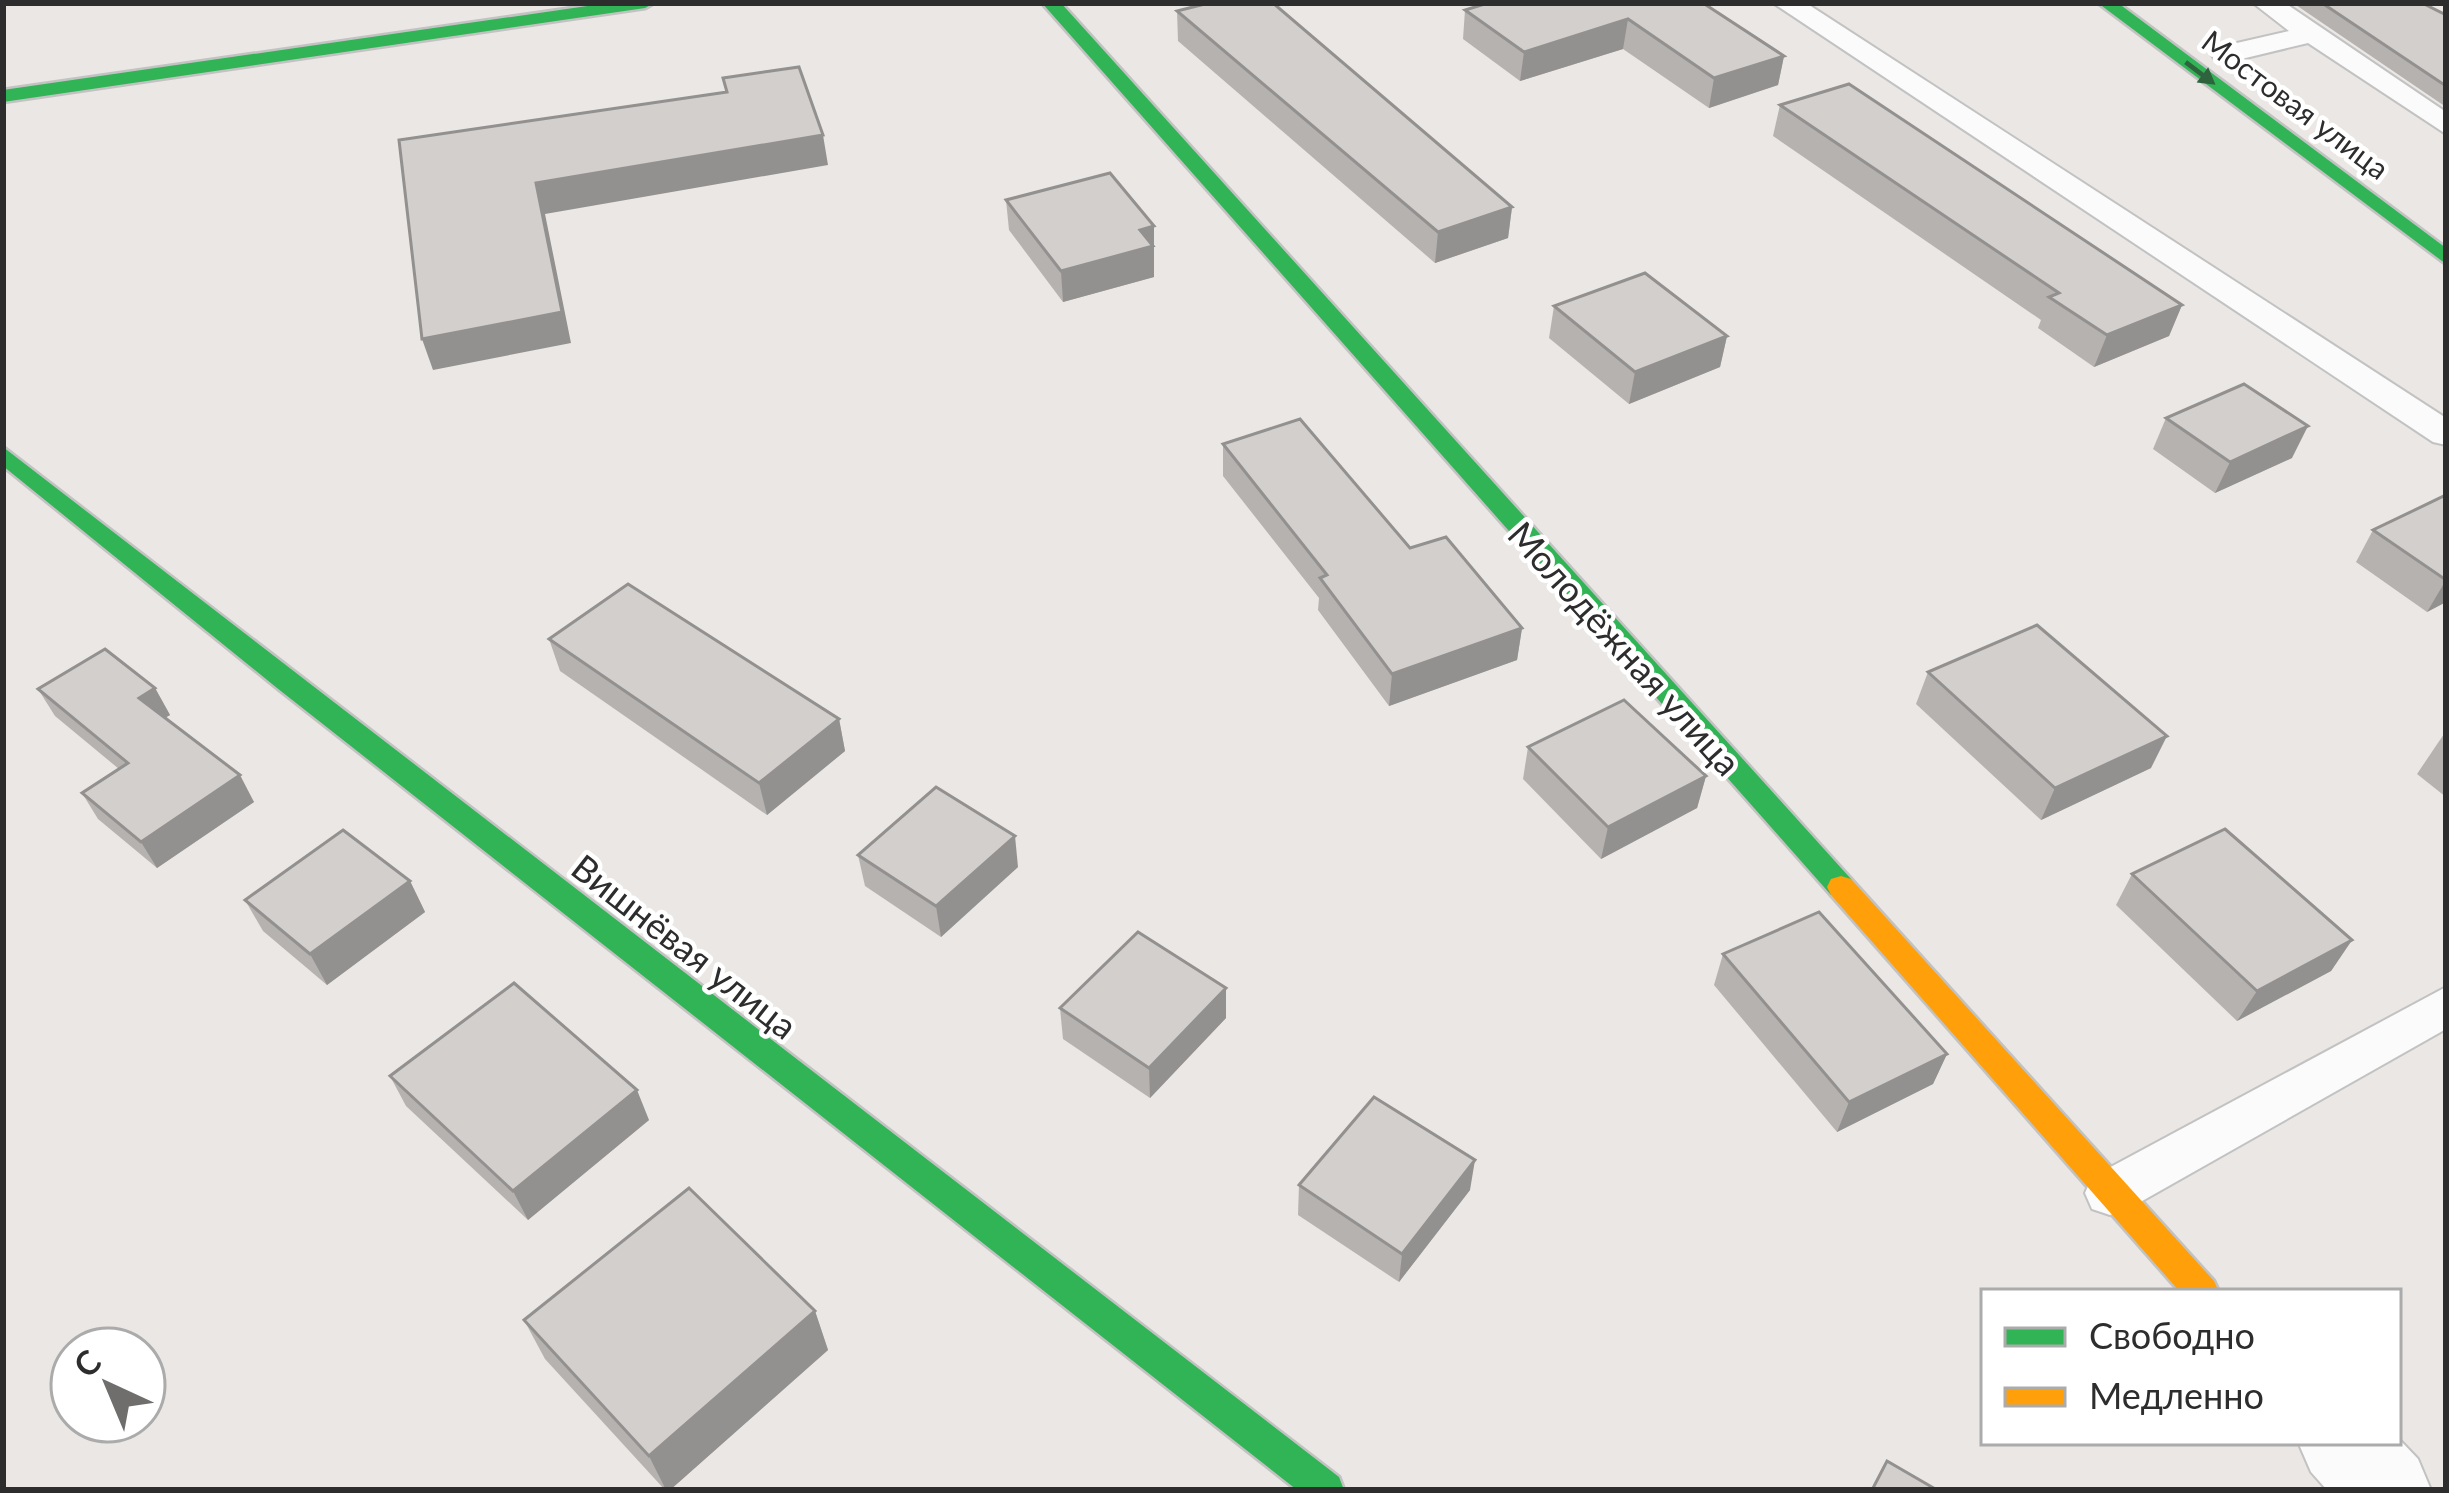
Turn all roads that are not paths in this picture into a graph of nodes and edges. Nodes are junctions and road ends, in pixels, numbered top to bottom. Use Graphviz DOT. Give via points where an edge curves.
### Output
graph roads {
  1 [pos="645,3"];
  2 [pos="1051,3"];
  3 [pos="1787,3"];
  4 [pos="2107,3"];
  5 [pos="2267,3"];
  6 [pos="2312,34"];
  7 [pos="2200,36"];
  8 [pos="2225,54"];
  9 [pos="2262,81"];
  10 [pos="3,96"];
  11 [pos="2446,125"];
  12 [pos="2446,258"];
  13 [pos="2446,434"];
  14 [pos="3,454"];
  15 [pos="2446,1006"];
  16 [pos="2110,1193"];
  17 [pos="2199,1289"];
  18 [pos="2345,1445"];
  19 [pos="1326,1490"];
  20 [pos="2387,1490"];
  1 -- 10 [label="street"];
  2 -- 16 [label="street, Молодёжная улица"];
  3 -- 13 [label="lane"];
  4 -- 12 [label="street, Мостовая улица, one-way"];
  5 -- 6 [label="lane"];
  6 -- 8 [label="lane"];
  6 -- 11 [label="lane"];
  7 -- 8 [label="street, Мостовая улица"];
  8 -- 9 [label="street, Мостовая улица"];
  14 -- 19 [label="street, Вишнёвая улица"];
  15 -- 16 [label="lane"];
  16 -- 17 [label="street, Молодёжная улица"];
  18 -- 20 [label="street"];
}
